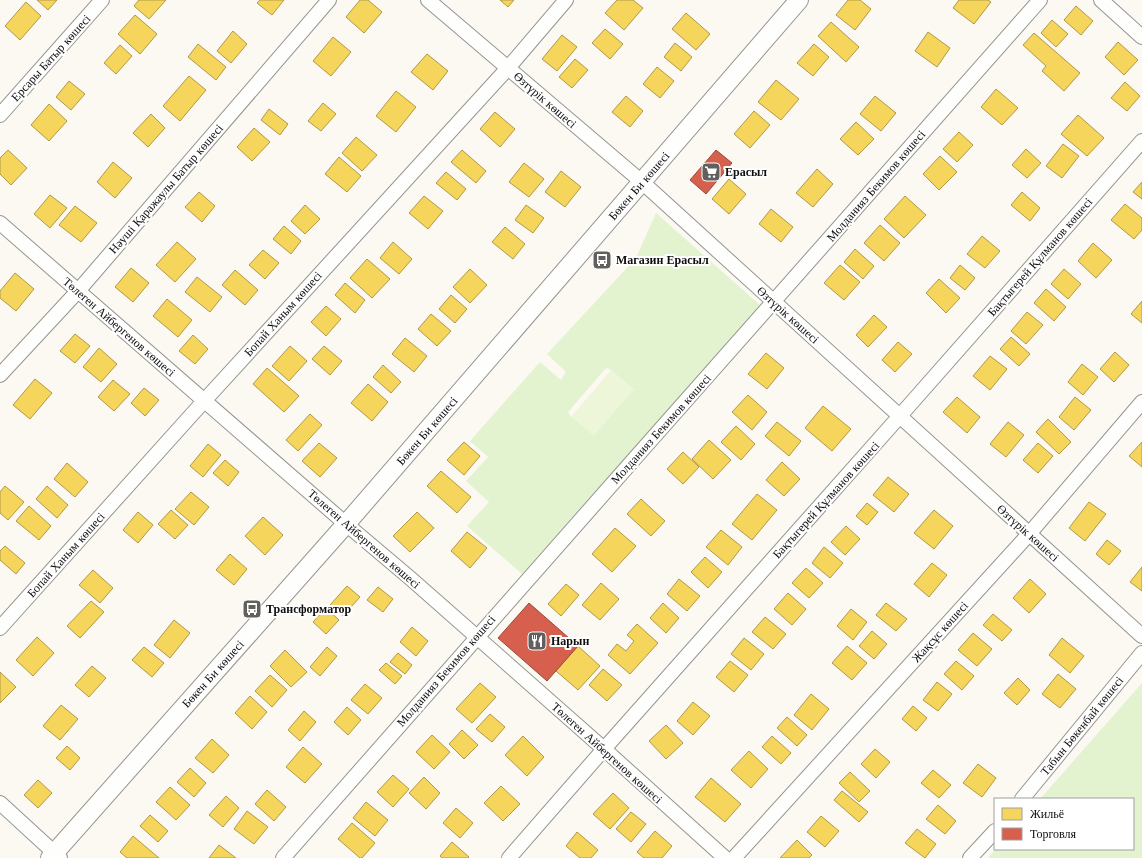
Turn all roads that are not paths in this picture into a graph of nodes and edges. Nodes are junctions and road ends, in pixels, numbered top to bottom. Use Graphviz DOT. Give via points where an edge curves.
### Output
graph roads {
  1 [pos="102,0"];
  2 [pos="329,0"];
  3 [pos="428,0"];
  4 [pos="566,0"];
  5 [pos="799,0"];
  6 [pos="1040,0"];
  7 [pos="1101,0"];
  8 [pos="1142,37"];
  9 [pos="508,68"];
  10 [pos="0,115"];
  11 [pos="1142,141"];
  12 [pos="642,182"];
  13 [pos="0,223"];
  14 [pos="78,291"];
  15 [pos="774,302"];
  16 [pos="0,375"];
  17 [pos="204,400"];
  18 [pos="1142,402"];
  19 [pos="900,416"];
  20 [pos="346,524"];
  21 [pos="1029,534"];
  22 [pos="0,628"];
  23 [pos="1142,636"];
  24 [pos="476,637"];
  25 [pos="1142,653"];
  26 [pos="604,749"];
  27 [pos="1023,798"];
  28 [pos="0,803"];
  29 [pos="994,832"];
  30 [pos="55,856"];
  31 [pos="283,858"];
  32 [pos="509,858"];
  33 [pos="725,858"];
  34 [pos="734,858"];
  35 [pos="970,858"];
  1 -- 10 [label="street, Ерсары Батыр көшесі"];
  2 -- 14 [label="street, Нәуші Қаражаулы Батыр көшесі"];
  3 -- 9 [label="street, Өзтүрік көшесі"];
  4 -- 9 [label="street, Бопай Ханым көшесі"];
  5 -- 12 [label="street, Бөкен Би көшесі"];
  6 -- 15 [label="street, Молданияз Бекимов көшесі"];
  7 -- 8 [label="street"];
  9 -- 12 [label="street, Өзтүрік көшесі"];
  9 -- 17 [label="street, Бопай Ханым көшесі"];
  11 -- 19 [label="street, Бақтыгерей Құлманов көшесі"];
  12 -- 15 [label="street, Өзтүрік көшесі"];
  12 -- 20 [label="street, Бөкен Би көшесі"];
  13 -- 14 [label="street, Төлеген Айбергенов көшесі"];
  14 -- 16 [label="street, Нәуші Қаражаулы Батыр көшесі"];
  14 -- 17 [label="street, Төлеген Айбергенов көшесі"];
  15 -- 19 [label="street, Өзтүрік көшесі"];
  15 -- 24 [label="street, Молданияз Бекимов көшесі"];
  17 -- 20 [label="street, Төлеген Айбергенов көшесі"];
  17 -- 22 [label="street, Бопай Ханым көшесі"];
  18 -- 21 [label="street, Жақсұс көшесі"];
  19 -- 21 [label="street, Өзтүрік көшесі"];
  19 -- 26 [label="street, Бақтыгерей Құлманов көшесі"];
  20 -- 24 [label="street, Төлеген Айбергенов көшесі"];
  20 -- 30 [label="street, Бөкен Би көшесі"];
  21 -- 23 [label="street, Өзтүрік көшесі"];
  21 -- 34 [label="street, Жақсұс көшесі"];
  24 -- 26 [label="street, Төлеген Айбергенов көшесі"];
  24 -- 31 [label="street, Молданияз Бекимов көшесі"];
  25 -- 27 [label="street, Табын Бөкенбай көшесі"];
  26 -- 32 [label="street, Бақтыгерей Құлманов көшесі"];
  26 -- 33 [label="street, Төлеген Айбергенов көшесі"];
  28 -- 30 [label="street"];
  29 -- 35 [label="street"];
}
